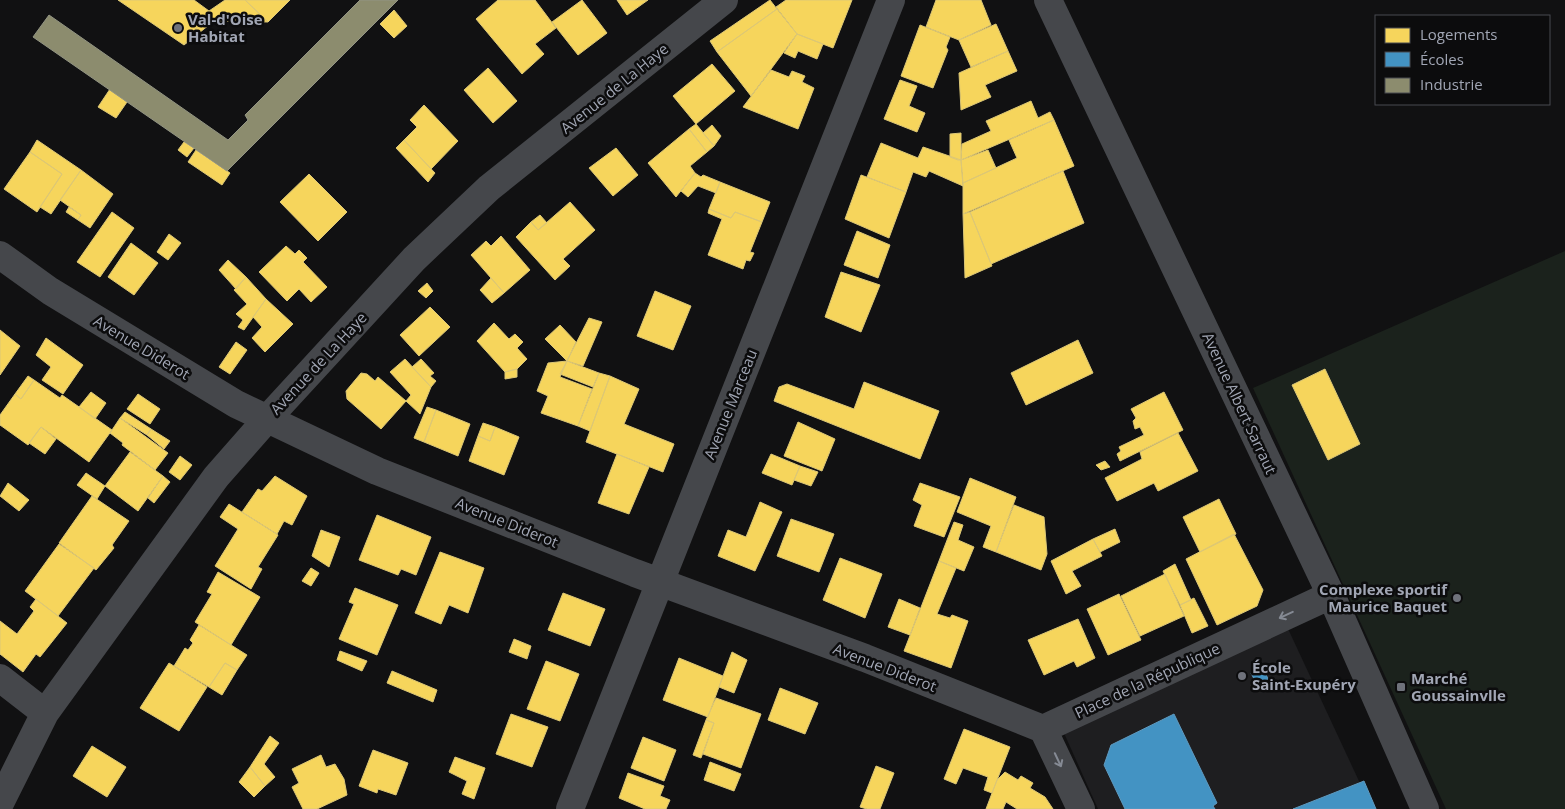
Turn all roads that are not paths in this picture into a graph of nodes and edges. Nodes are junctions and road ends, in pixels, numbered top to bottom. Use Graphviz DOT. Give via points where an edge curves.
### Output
graph roads {
  1 [pos="724,0"];
  2 [pos="891,0"];
  3 [pos="1048,0"];
  4 [pos="0,255"];
  5 [pos="267,419"];
  6 [pos="660,582"];
  7 [pos="1331,595"];
  8 [pos="0,678"];
  9 [pos="45,713"];
  10 [pos="1043,729"];
  11 [pos="0,803"];
  12 [pos="570,809"];
  13 [pos="1081,809"];
  14 [pos="1425,809"];
  1 -- 5 [label="street, Avenue de La Haye" via="489,188 414,259"];
  2 -- 6 [label="street, Avenue Marceau"];
  3 -- 7 [label="street, Avenue Albert Sarraut"];
  4 -- 5 [label="street, Avenue Diderot" via="50,291 236,404"];
  5 -- 6 [label="street, Avenue Diderot" via="377,471"];
  5 -- 9 [label="street, Avenue de La Haye" via="216,477"];
  6 -- 10 [label="street, Avenue Diderot" via="865,658"];
  6 -- 12 [label="street, Avenue Marceau"];
  7 -- 10 [label="street, Place de la République, one-way"];
  7 -- 14 [label="street, Avenue Albert Sarraut"];
  8 -- 9 [label="street"];
  9 -- 11 [label="street, Avenue de La Haye"];
  10 -- 13 [label="street, one-way"];
}
